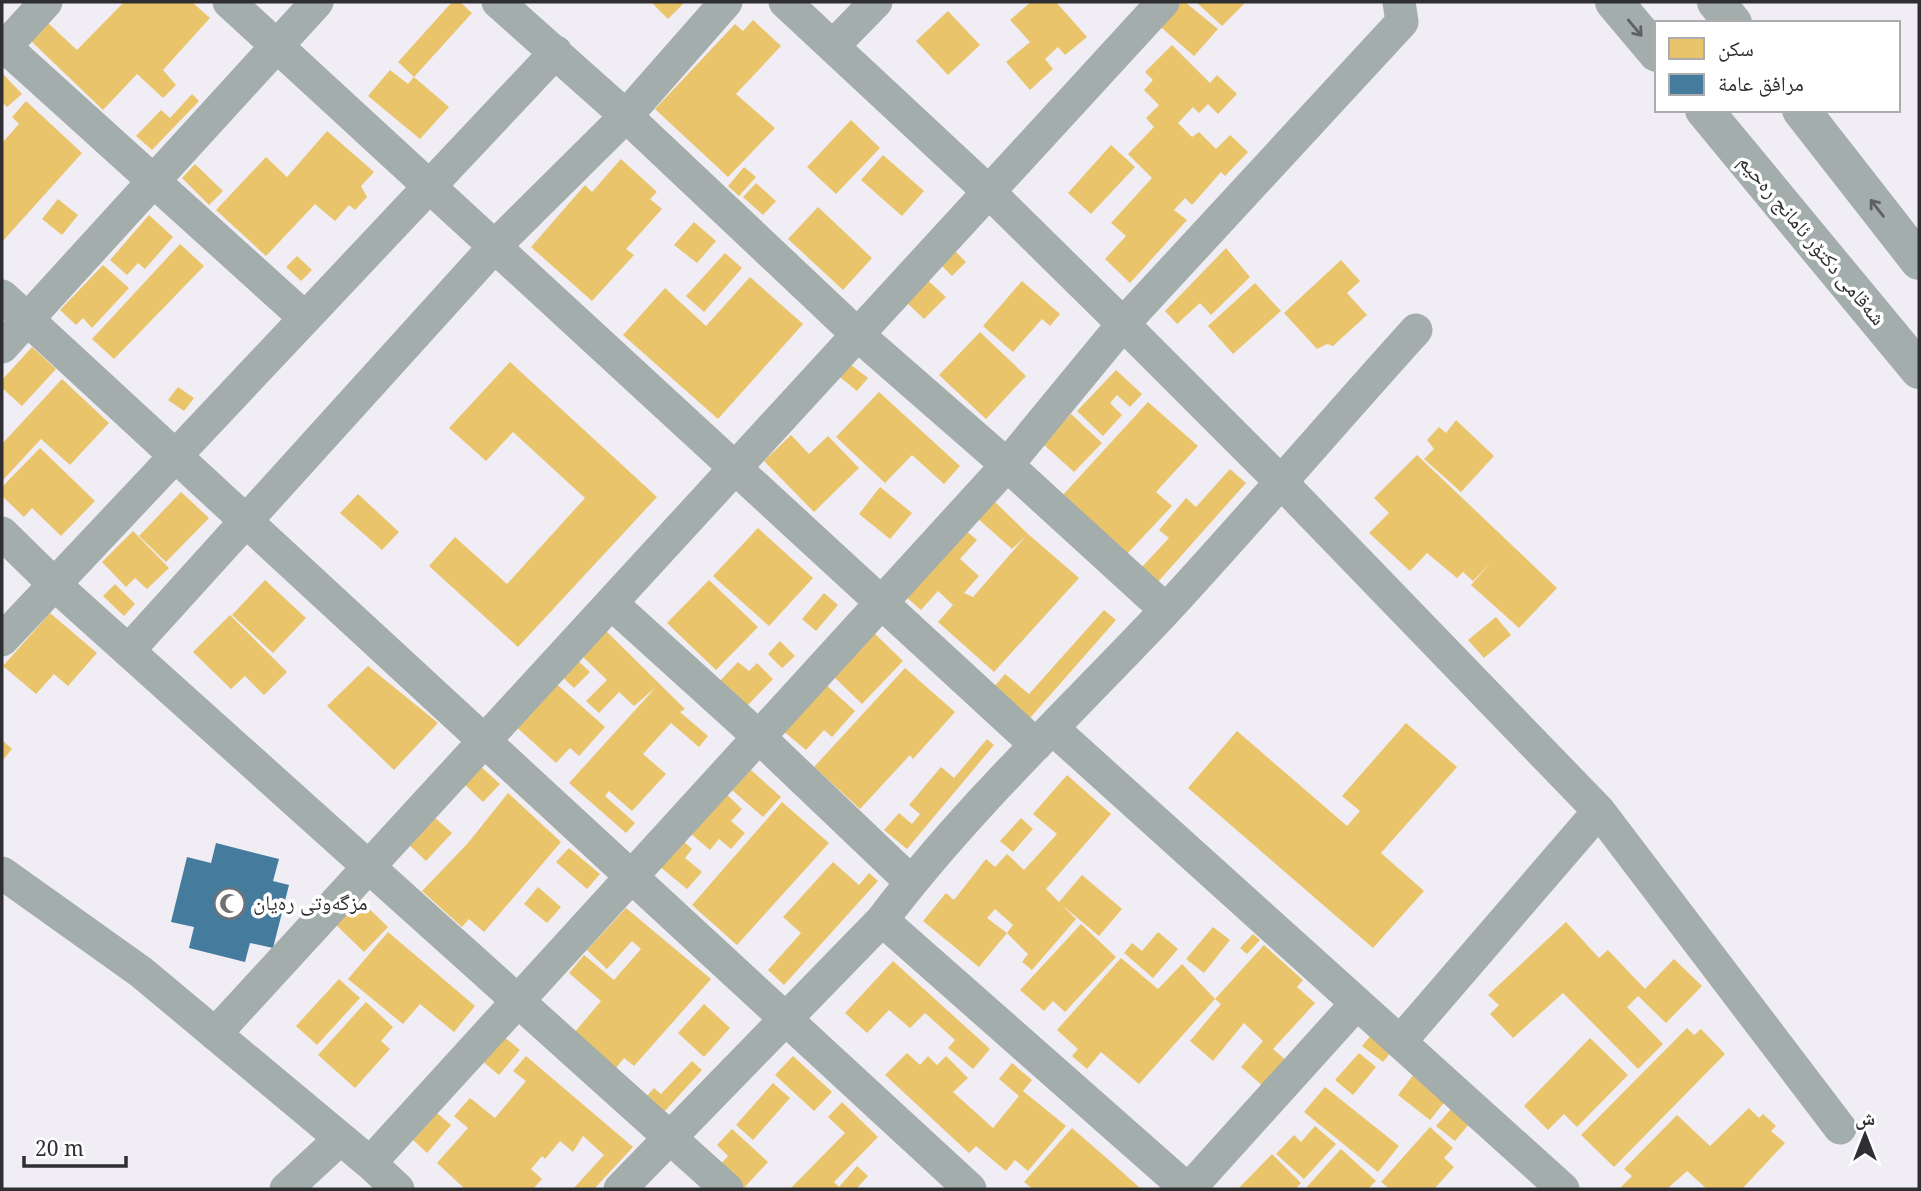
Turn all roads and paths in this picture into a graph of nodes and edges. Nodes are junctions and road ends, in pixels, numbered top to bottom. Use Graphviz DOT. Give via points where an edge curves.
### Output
graph roads {
  1 [pos="46,2"];
  2 [pos="229,2"];
  3 [pos="317,2"];
  4 [pos="498,2"];
  5 [pos="726,2"];
  6 [pos="785,2"];
  7 [pos="876,2"];
  8 [pos="1399,2"];
  9 [pos="1614,2"];
  10 [pos="1716,2"];
  11 [pos="1159,3"];
  12 [pos="1730,21"];
  13 [pos="277,46"];
  14 [pos="833,46"];
  15 [pos="3,47"];
  16 [pos="556,51"];
  17 [pos="1655,51"];
  18 [pos="1706,112"];
  19 [pos="1803,112"];
  20 [pos="626,116"];
  21 [pos="153,181"];
  22 [pos="429,186"];
  23 [pos="989,192"];
  24 [pos="495,246"];
  25 [pos="1919,261"];
  26 [pos="2,296"];
  27 [pos="305,318"];
  28 [pos="27,319"];
  29 [pos="1123,324"];
  30 [pos="1416,330"];
  31 [pos="858,335"];
  32 [pos="2,347"];
  33 [pos="1919,370"];
  34 [pos="175,456"];
  35 [pos="1007,465"];
  36 [pos="735,468"];
  37 [pos="1280,481"];
  38 [pos="246,522"];
  39 [pos="2,533"];
  40 [pos="54,584"];
  41 [pos="611,603"];
  42 [pos="881,603"];
  43 [pos="1166,610"];
  44 [pos="2,640"];
  45 [pos="129,650"];
  46 [pos="759,737"];
  47 [pos="1044,737"];
  48 [pos="484,741"];
  49 [pos="1599,811"];
  50 [pos="368,867"];
  51 [pos="2,873"];
  52 [pos="631,876"];
  53 [pos="911,881"];
  54 [pos="882,920"];
  55 [pos="517,1001"];
  56 [pos="1357,1003"];
  57 [pos="785,1018"];
  58 [pos="215,1034"];
  59 [pos="1400,1042"];
  60 [pos="1840,1128"];
  61 [pos="671,1137"];
  62 [pos="340,1139"];
  63 [pos="370,1163"];
  64 [pos="286,1189"];
  65 [pos="398,1189"];
  66 [pos="620,1189"];
  67 [pos="727,1189"];
  68 [pos="970,1189"];
  69 [pos="1188,1189"];
  70 [pos="1563,1189"];
  1 -- 15 [label="street"];
  2 -- 13 [label="street"];
  3 -- 13 [label="street"];
  4 -- 16 [label="street"];
  5 -- 20 [label="street"];
  6 -- 14 [label="street"];
  7 -- 14 [label="street"];
  8 -- 29 [label="street" via="1402,22"];
  9 -- 17 [label="street, one-way"];
  10 -- 12 [label="street"];
  11 -- 23 [label="street"];
  13 -- 21 [label="street"];
  13 -- 22 [label="street"];
  14 -- 23 [label="street"];
  15 -- 21 [label="street"];
  16 -- 20 [label="street"];
  16 -- 22 [label="street"];
  18 -- 33 [label="street, شەقامی دکتۆر ئامانج رەحیم"];
  25 -- 19 [label="street, one-way"];
  20 -- 24 [label="street"];
  20 -- 31 [label="street"];
  21 -- 27 [label="street"];
  21 -- 28 [label="street"];
  22 -- 24 [label="street"];
  22 -- 27 [label="street"];
  23 -- 29 [label="street"];
  23 -- 31 [label="street"];
  24 -- 36 [label="street"];
  24 -- 38 [label="street"];
  26 -- 28 [label="street"];
  27 -- 34 [label="street"];
  28 -- 32 [label="street"];
  28 -- 34 [label="street"];
  29 -- 35 [label="street"];
  29 -- 37 [label="street"];
  30 -- 37 [label="street"];
  31 -- 35 [label="street"];
  31 -- 36 [label="street"];
  34 -- 38 [label="street"];
  34 -- 40 [label="street"];
  35 -- 42 [label="street"];
  35 -- 43 [label="street"];
  36 -- 41 [label="street"];
  36 -- 42 [label="street"];
  37 -- 43 [label="street"];
  37 -- 49 [label="street"];
  38 -- 45 [label="street"];
  38 -- 48 [label="street"];
  39 -- 40 [label="street"];
  40 -- 44 [label="street"];
  40 -- 45 [label="street"];
  41 -- 46 [label="street"];
  41 -- 48 [label="street"];
  42 -- 46 [label="street"];
  42 -- 47 [label="street"];
  43 -- 47 [label="street"];
  45 -- 50 [label="street"];
  46 -- 52 [label="street"];
  46 -- 53 [label="street"];
  47 -- 53 [label="street"];
  47 -- 56 [label="street"];
  48 -- 50 [label="street"];
  48 -- 52 [label="street"];
  49 -- 59 [label="street"];
  49 -- 60 [label="street"];
  50 -- 55 [label="street"];
  50 -- 58 [label="street"];
  51 -- 58 [label="street" via="141,972"];
  52 -- 55 [label="street"];
  52 -- 57 [label="street"];
  53 -- 54 [label="street"];
  54 -- 57 [label="street"];
  54 -- 69 [label="street"];
  55 -- 61 [label="street"];
  55 -- 63 [label="street"];
  56 -- 59 [label="street"];
  56 -- 69 [label="street"];
  57 -- 61 [label="street"];
  57 -- 68 [label="street"];
  58 -- 62 [label="street"];
  59 -- 70 [label="street"];
  61 -- 66 [label="street"];
  61 -- 67 [label="street"];
  62 -- 63 [label="street"];
  62 -- 64 [label="street"];
  63 -- 65 [label="street"];
}
